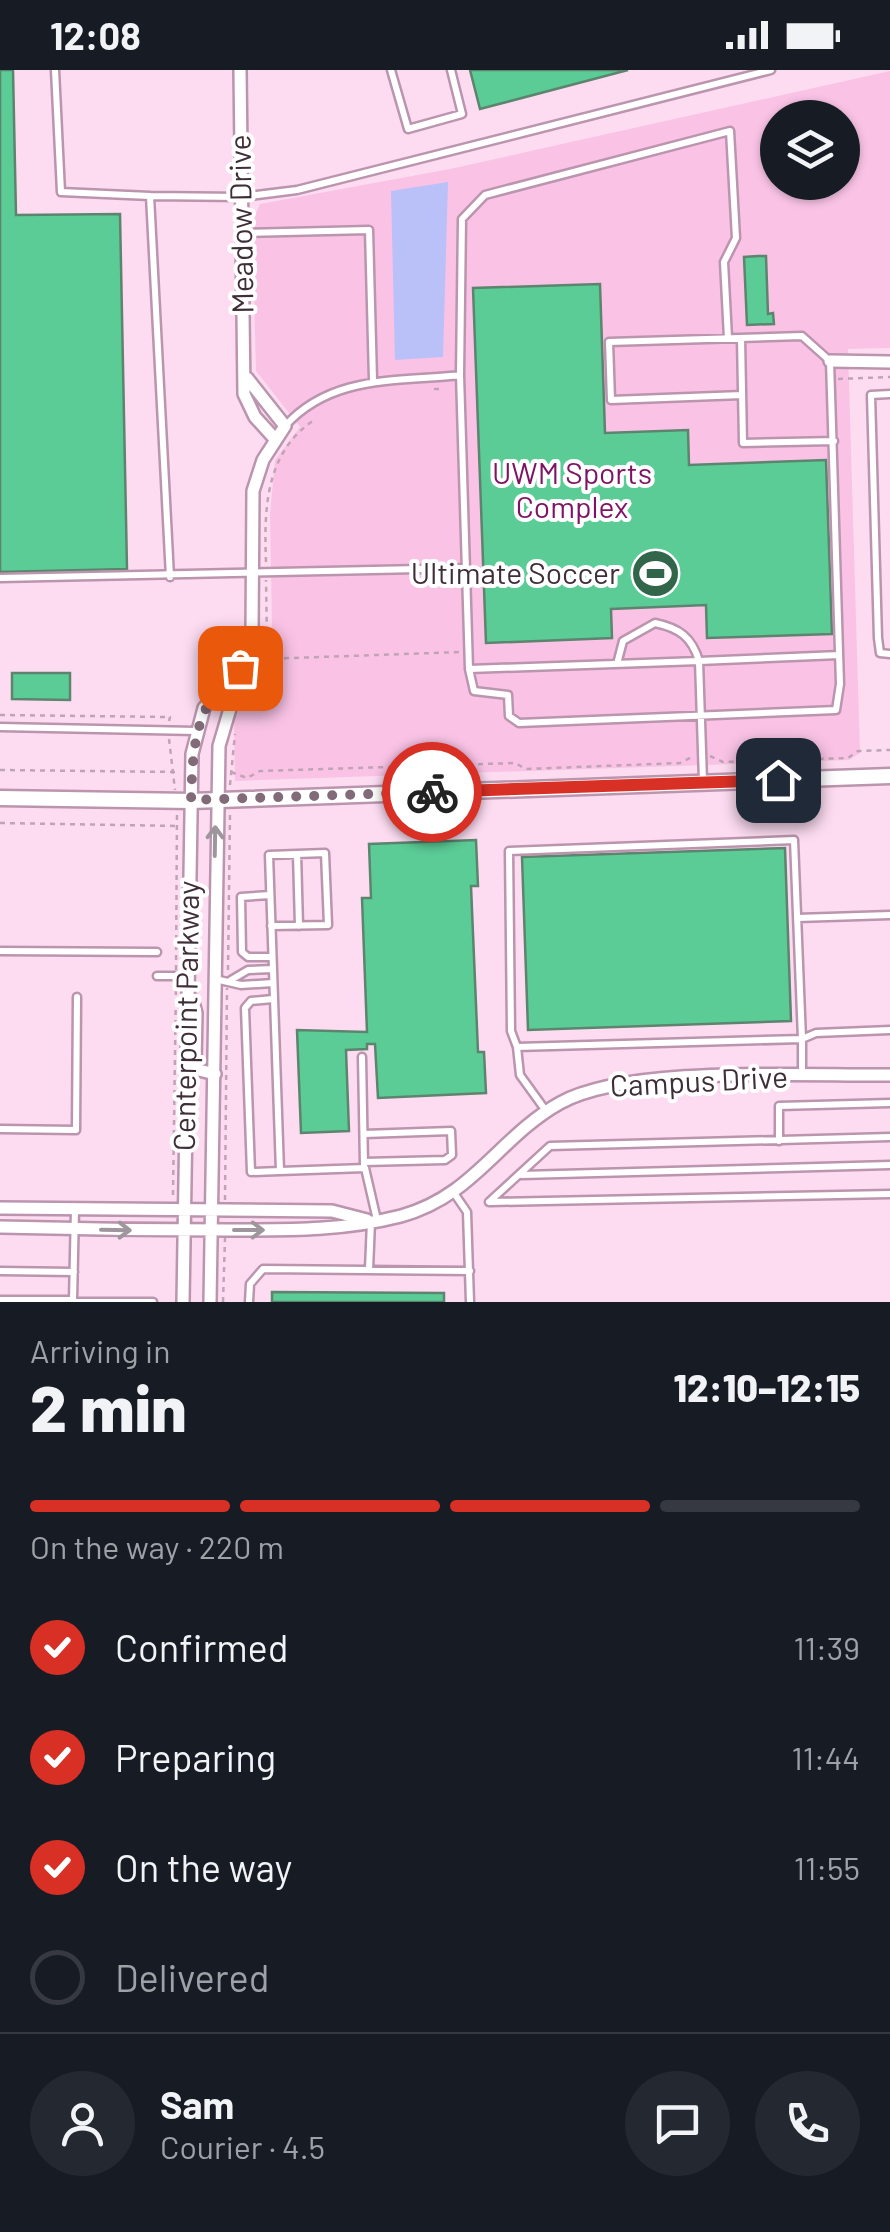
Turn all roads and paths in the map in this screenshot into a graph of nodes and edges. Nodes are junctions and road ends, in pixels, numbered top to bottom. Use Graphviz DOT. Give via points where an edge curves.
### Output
graph roads {
  1 [pos="55,70"];
  2 [pos="240,70"];
  3 [pos="391,70"];
  4 [pos="450,70"];
  5 [pos="771,70"];
  6 [pos="150,196"];
  7 [pos="241,197"];
  8 [pos="242,233"];
  9 [pos="728,338"];
  10 [pos="741,338"];
  11 [pos="830,361"];
  12 [pos="890,362"];
  13 [pos="460,375"];
  14 [pos="890,377"];
  15 [pos="247,378"];
  16 [pos="831,379"];
  17 [pos="373,380"];
  18 [pos="890,394"];
  19 [pos="742,395"];
  20 [pos="314,420"];
  21 [pos="285,426"];
  22 [pos="275,439"];
  23 [pos="834,441"];
  24 [pos="266,568"];
  25 [pos="467,568"];
  26 [pos="252,576"];
  27 [pos="170,577"];
  28 [pos="0,578"];
  29 [pos="266,582"];
  30 [pos="464,652"];
  31 [pos="890,654"];
  32 [pos="840,655"];
  33 [pos="262,659"];
  34 [pos="699,661"];
  35 [pos="617,664"];
  36 [pos="240,668"];
  37 [pos="470,669"];
  38 [pos="242,703"];
  39 [pos="0,715"];
  40 [pos="702,717"];
  41 [pos="169,724"];
  42 [pos="0,727"];
  43 [pos="196,731"];
  44 [pos="235,733"];
  45 [pos="221,735"];
  46 [pos="169,738"];
  47 [pos="890,750"];
  48 [pos="694,756"];
  49 [pos="708,756"];
  50 [pos="0,770"];
  51 [pos="170,772"];
  52 [pos="192,772"];
  53 [pos="224,772"];
  54 [pos="890,776"];
  55 [pos="230,781"];
  56 [pos="702,782"];
  57 [pos="175,784"];
  58 [pos="0,798"];
  59 [pos="191,800"];
  60 [pos="216,800"];
  61 [pos="230,816"];
  62 [pos="0,824"];
  63 [pos="182,825"];
  64 [pos="297,854"];
  65 [pos="189,880"];
  66 [pos="214,882"];
  67 [pos="270,896"];
  68 [pos="890,915"];
  69 [pos="797,918"];
  70 [pos="271,926"];
  71 [pos="299,926"];
  72 [pos="0,951"];
  73 [pos="157,952"];
  74 [pos="272,957"];
  75 [pos="228,966"];
  76 [pos="176,968"];
  77 [pos="272,969"];
  78 [pos="157,976"];
  79 [pos="215,979"];
  80 [pos="231,980"];
  81 [pos="184,981"];
  82 [pos="273,983"];
  83 [pos="227,992"];
  84 [pos="77,997"];
  85 [pos="274,999"];
  86 [pos="890,1030"];
  87 [pos="802,1040"];
  88 [pos="517,1046"];
  89 [pos="362,1057"];
  90 [pos="215,1074"];
  91 [pos="890,1074"];
  92 [pos="802,1076"];
  93 [pos="890,1103"];
  94 [pos="546,1111"];
  95 [pos="0,1129"];
  96 [pos="364,1134"];
  97 [pos="890,1138"];
  98 [pos="780,1141"];
  99 [pos="364,1165"];
  100 [pos="890,1165"];
  101 [pos="280,1171"];
  102 [pos="521,1175"];
  103 [pos="454,1193"];
  104 [pos="890,1194"];
  105 [pos="173,1200"];
  106 [pos="226,1201"];
  107 [pos="75,1208"];
  108 [pos="185,1209"];
  109 [pos="212,1210"];
  110 [pos="0,1217"];
  111 [pos="374,1221"];
  112 [pos="75,1229"];
  113 [pos="184,1230"];
  114 [pos="211,1230"];
  115 [pos="225,1239"];
  116 [pos="369,1269"];
  117 [pos="0,1271"];
  118 [pos="470,1271"];
  119 [pos="74,1272"];
  120 [pos="0,1300"];
  121 [pos="73,1301"];
  122 [pos="153,1302"];
  123 [pos="182,1302"];
  124 [pos="210,1302"];
  125 [pos="223,1302"];
  126 [pos="250,1302"];
  127 [pos="470,1302"];
  1 -- 6 [label="lane" via="62,192"];
  2 -- 7 [label="street, Meadow Drive"];
  3 -- 4 [label="lane" via="408,129 462,114"];
  5 -- 7 [label="lane" via="316,185"];
  6 -- 7 [label="lane"];
  6 -- 27 [label="lane"];
  7 -- 8 [label="street, Meadow Drive"];
  8 -- 15 [label="street, Meadow Drive"];
  8 -- 17 [label="lane" via="369,230"];
  9 -- 10 [label="lane"];
  9 -- 13 [label="lane" via="724,262 736,238 730,131 485,196 462,219"];
  9 -- 19 [label="lane" via="609,342 610,400"];
  10 -- 11 [label="lane" via="802,336"];
  10 -- 19 [label="lane"];
  11 -- 12 [label="street"];
  11 -- 16 [label="lane"];
  13 -- 17 [label="lane"];
  13 -- 25 [label="lane"];
  14 -- 16 [label="path"];
  15 -- 21 [label="street"];
  15 -- 22 [label="street, Meadow Drive" via="246,402"];
  16 -- 23 [label="lane"];
  17 -- 21 [label="lane" via="328,395"];
  18 -- 31 [label="lane" via="870,395 878,638 880,653"];
  19 -- 23 [label="lane" via="743,443"];
  20 -- 24 [label="path" via="292,439 273,472 264,516"];
  21 -- 22 [label="street, Centerpoint Parkway"];
  22 -- 26 [label="street, Centerpoint Parkway" via="252,497"];
  23 -- 32 [label="lane"];
  25 -- 26 [label="lane"];
  25 -- 37 [label="lane"];
  26 -- 27 [label="lane"];
  26 -- 36 [label="street, Centerpoint Parkway" via="252,634"];
  27 -- 28 [label="lane"];
  29 -- 33 [label="path"];
  30 -- 33 [label="path"];
  32 -- 34 [label="lane"];
  32 -- 40 [label="lane" via="836,710"];
  33 -- 38 [label="path"];
  34 -- 35 [label="lane"];
  34 -- 35 [label="lane" via="694,643 674,627 655,623 624,641"];
  34 -- 40 [label="lane"];
  35 -- 37 [label="lane"];
  36 -- 43 [label="street, Centerpoint Parkway" via="209,700"];
  36 -- 45 [label="street, Centerpoint Parkway"];
  37 -- 40 [label="lane" via="474,692 508,694 509,716 519,723"];
  39 -- 41 [label="path" via="170,717"];
  40 -- 56 [label="lane"];
  42 -- 43 [label="lane"];
  43 -- 45 [label="street"];
  43 -- 52 [label="street, Centerpoint Parkway"];
  44 -- 53 [label="path"];
  45 -- 53 [label="street, Centerpoint Parkway"];
  46 -- 51 [label="path"];
  47 -- 49 [label="path" via="858,751 848,758 723,762"];
  48 -- 53 [label="path" via="680,763 526,769 515,762 260,771 247,778"];
  50 -- 51 [label="path"];
  51 -- 52 [label="path"];
  51 -- 57 [label="path"];
  52 -- 59 [label="street, Centerpoint Parkway"];
  53 -- 55 [label="path"];
  53 -- 60 [label="street, Centerpoint Parkway"];
  54 -- 56 [label="street"];
  56 -- 60 [label="street"];
  58 -- 59 [label="street"];
  59 -- 60 [label="street"];
  59 -- 63 [label="street, Centerpoint Parkway"];
  66 -- 60 [label="street, Centerpoint Parkway, one-way"];
  61 -- 75 [label="path"];
  62 -- 63 [label="path"];
  63 -- 65 [label="street, Centerpoint Parkway"];
  63 -- 76 [label="path"];
  64 -- 67 [label="lane" via="268,855"];
  64 -- 71 [label="lane"];
  64 -- 71 [label="lane" via="326,853 328,924"];
  65 -- 66 [label="street"];
  65 -- 81 [label="street, Centerpoint Parkway"];
  66 -- 79 [label="street, Centerpoint Parkway"];
  67 -- 70 [label="lane"];
  67 -- 74 [label="lane" via="241,897 242,952"];
  68 -- 69 [label="lane"];
  69 -- 87 [label="lane"];
  69 -- 88 [label="lane" via="794,840 509,851"];
  70 -- 71 [label="lane"];
  70 -- 74 [label="lane"];
  72 -- 73 [label="lane"];
  74 -- 77 [label="lane"];
  77 -- 80 [label="lane" via="248,970"];
  77 -- 82 [label="lane"];
  78 -- 81 [label="lane"];
  79 -- 80 [label="lane"];
  79 -- 90 [label="street, Centerpoint Parkway"];
  80 -- 82 [label="lane"];
  81 -- 90 [label="street" via="196,1013 196,1064"];
  81 -- 105 [label="path"];
  81 -- 108 [label="street, Centerpoint Parkway"];
  82 -- 85 [label="lane"];
  83 -- 106 [label="path"];
  84 -- 95 [label="lane" via="76,1130"];
  85 -- 101 [label="lane"];
  85 -- 101 [label="lane" via="250,1001 246,1008 250,1172"];
  86 -- 87 [label="lane" via="816,1033"];
  87 -- 88 [label="lane"];
  87 -- 92 [label="lane"];
  88 -- 94 [label="lane" via="520,1075"];
  89 -- 96 [label="lane"];
  90 -- 109 [label="street, Centerpoint Parkway"];
  91 -- 92 [label="street, Campus Drive"];
  92 -- 94 [label="street, Campus Drive" via="616,1083"];
  93 -- 98 [label="lane" via="779,1106"];
  94 -- 103 [label="street, Campus Drive"];
  96 -- 99 [label="lane"];
  96 -- 99 [label="lane" via="451,1131 452,1155"];
  97 -- 98 [label="lane"];
  98 -- 102 [label="lane" via="550,1146"];
  99 -- 101 [label="lane"];
  99 -- 111 [label="lane"];
  100 -- 102 [label="lane"];
  102 -- 104 [label="lane" via="489,1202"];
  103 -- 111 [label="street, Campus Drive"];
  103 -- 118 [label="lane" via="467,1212"];
  107 -- 108 [label="street, Campus Drive"];
  107 -- 110 [label="street, Campus Drive"];
  107 -- 112 [label="lane"];
  108 -- 109 [label="street, Campus Drive"];
  108 -- 113 [label="street, Centerpoint Parkway"];
  109 -- 111 [label="street, Campus Drive" via="332,1211"];
  109 -- 114 [label="street, Centerpoint Parkway"];
  110 -- 112 [label="street, Campus Drive"];
  114 -- 111 [label="street, Campus Drive, one-way" via="338,1231"];
  111 -- 116 [label="lane"];
  112 -- 113 [label="street, Campus Drive, one-way"];
  112 -- 119 [label="lane"];
  113 -- 114 [label="street, Campus Drive"];
  113 -- 123 [label="street, Centerpoint Parkway"];
  114 -- 124 [label="street, Centerpoint Parkway"];
  115 -- 125 [label="path"];
  116 -- 118 [label="lane"];
  116 -- 126 [label="lane" via="264,1270 250,1284"];
  117 -- 119 [label="lane"];
  118 -- 127 [label="lane"];
  119 -- 121 [label="lane"];
  120 -- 121 [label="lane"];
  121 -- 122 [label="lane"];
}
